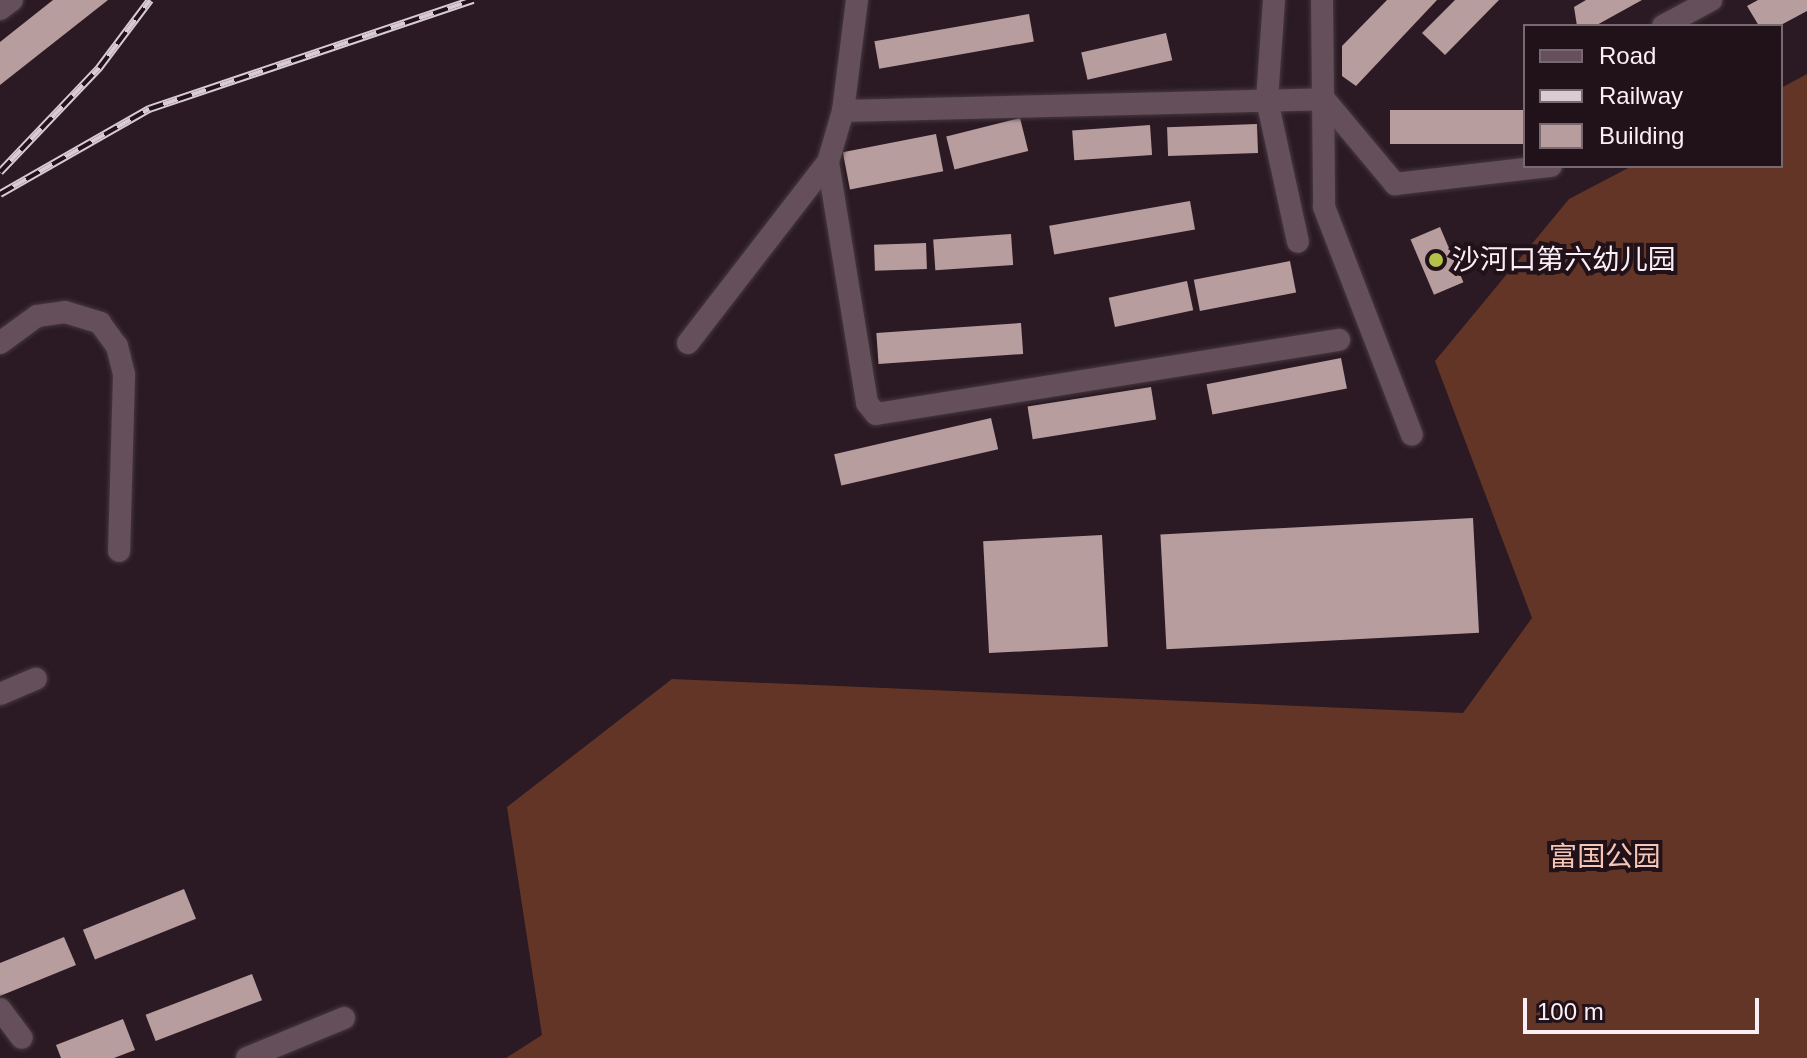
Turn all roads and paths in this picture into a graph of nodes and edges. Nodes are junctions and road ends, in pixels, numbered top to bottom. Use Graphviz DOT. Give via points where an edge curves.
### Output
graph roads {
  1 [pos="12,0"];
  2 [pos="857,0"];
  3 [pos="1274,0"];
  4 [pos="1322,0"];
  5 [pos="1711,0"];
  6 [pos="0,9"];
  7 [pos="1667,24"];
  8 [pos="1324,99"];
  9 [pos="1267,100"];
  10 [pos="843,111"];
  11 [pos="828,162"];
  12 [pos="1534,168"];
  13 [pos="1298,242"];
  14 [pos="1339,340"];
  15 [pos="0,343"];
  16 [pos="688,343"];
  17 [pos="1412,435"];
  18 [pos="119,551"];
  19 [pos="36,679"];
  20 [pos="0,694"];
  21 [pos="0,1009"];
  22 [pos="344,1018"];
  23 [pos="22,1038"];
  24 [pos="247,1058"];
  1 -- 6 [label="street"];
  2 -- 10 [label="street"];
  3 -- 9 [label="street"];
  4 -- 8 [label="street"];
  5 -- 7 [label="street"];
  8 -- 9 [label="street"];
  8 -- 12 [label="street" via="1395,184"];
  8 -- 17 [label="street" via="1324,207"];
  9 -- 10 [label="street"];
  9 -- 13 [label="street"];
  10 -- 11 [label="street"];
  11 -- 14 [label="street" via="867,403 876,414"];
  11 -- 16 [label="street"];
  15 -- 18 [label="street" via="37,316 65,312 100,323 117,346 124,375"];
  19 -- 20 [label="street"];
  21 -- 23 [label="street"];
  22 -- 24 [label="street"];
}
